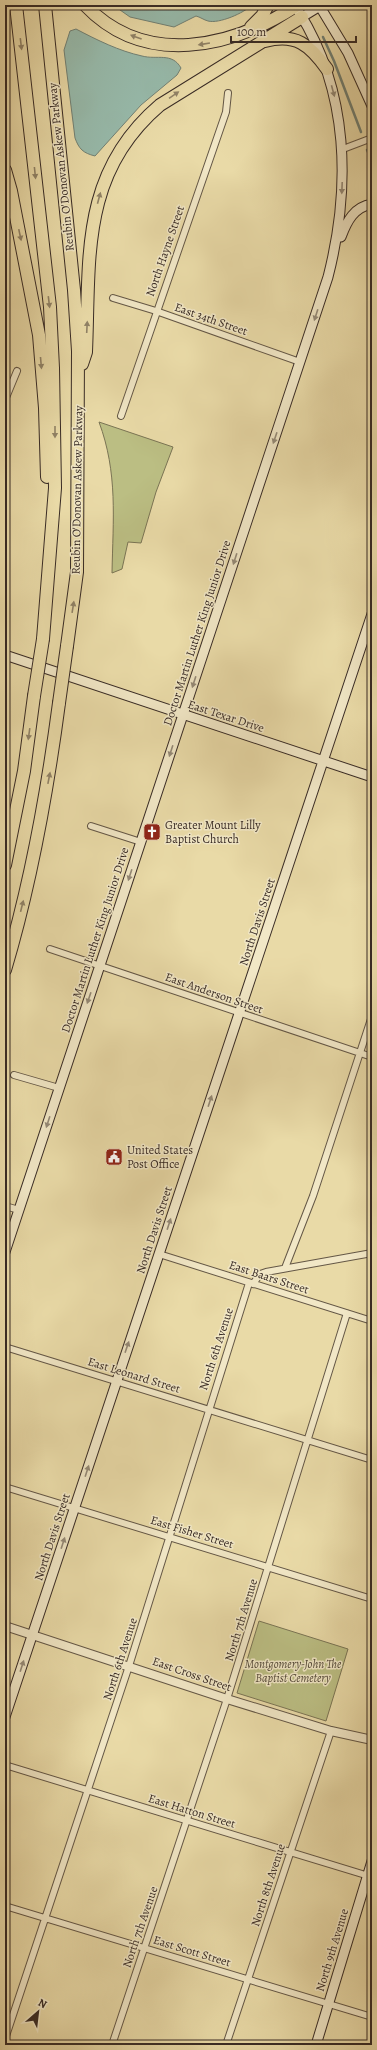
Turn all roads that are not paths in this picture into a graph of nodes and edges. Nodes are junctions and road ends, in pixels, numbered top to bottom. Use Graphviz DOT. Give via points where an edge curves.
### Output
graph roads {
  1 [pos="16,5"];
  2 [pos="45,5"];
  3 [pos="85,5"];
  4 [pos="268,5"];
  5 [pos="296,5"];
  6 [pos="320,5"];
  7 [pos="302,16"];
  8 [pos="234,37"];
  9 [pos="258,43"];
  10 [pos="327,69"];
  11 [pos="228,93"];
  12 [pos="372,106"];
  13 [pos="372,138"];
  14 [pos="343,149"];
  15 [pos="5,170"];
  16 [pos="372,204"];
  17 [pos="335,252"];
  18 [pos="113,298"];
  19 [pos="156,311"];
  20 [pos="300,362"];
  21 [pos="17,371"];
  22 [pos="78,378"];
  23 [pos="5,400"];
  24 [pos="121,416"];
  25 [pos="50,550"];
  26 [pos="372,614"];
  27 [pos="5,655"];
  28 [pos="183,714"];
  29 [pos="322,761"];
  30 [pos="372,777"];
  31 [pos="92,826"];
  32 [pos="141,842"];
  33 [pos="5,865"];
  34 [pos="50,950"];
  35 [pos="100,966"];
  36 [pos="5,970"];
  37 [pos="239,1013"];
  38 [pos="372,1016"];
  39 [pos="360,1053"];
  40 [pos="372,1057"];
  41 [pos="14,1074"];
  42 [pos="59,1088"];
  43 [pos="5,1206"];
  44 [pos="19,1210"];
  45 [pos="5,1252"];
  46 [pos="372,1253"];
  47 [pos="159,1254"];
  48 [pos="285,1268"];
  49 [pos="251,1284"];
  50 [pos="347,1313"];
  51 [pos="372,1321"];
  52 [pos="5,1347"];
  53 [pos="116,1381"];
  54 [pos="209,1409"];
  55 [pos="308,1440"];
  56 [pos="372,1460"];
  57 [pos="5,1487"];
  58 [pos="74,1508"];
  59 [pos="170,1537"];
  60 [pos="269,1567"];
  61 [pos="372,1599"];
  62 [pos="5,1626"];
  63 [pos="32,1634"];
  64 [pos="129,1666"];
  65 [pos="227,1699"];
  66 [pos="5,1717"];
  67 [pos="331,1731"];
  68 [pos="372,1740"];
  69 [pos="5,1765"];
  70 [pos="88,1790"];
  71 [pos="187,1821"];
  72 [pos="290,1852"];
  73 [pos="372,1862"];
  74 [pos="370,1876"];
  75 [pos="5,1906"];
  76 [pos="46,1918"];
  77 [pos="144,1948"];
  78 [pos="248,1979"];
  79 [pos="328,2004"];
  80 [pos="372,2017"];
  81 [pos="5,2039"];
  82 [pos="112,2045"];
  83 [pos="226,2045"];
  84 [pos="316,2045"];
  1 -- 25 [label="highway, Reubin O'Donovan Askew Parkway, one-way" via="50,307 55,425 55,488"];
  2 -- 22 [label="highway, Reubin O'Donovan Askew Parkway" via="74,290"];
  8 -- 3 [label="highway, one-way" via="189,46 139,39 113,27"];
  4 -- 8 [label="highway" via="253,25"];
  5 -- 7 [label="main road, Doctor Martin Luther King Junior Drive"];
  5 -- 8 [label="highway" via="259,27"];
  6 -- 7 [label="main road"];
  6 -- 12 [label="main road" via="348,53"];
  7 -- 9 [label="highway"];
  7 -- 10 [label="main road, Doctor Martin Luther King Junior Drive"];
  9 -- 10 [label="highway" via="276,38 287,38 302,43 316,54"];
  22 -- 9 [label="highway, one-way" via="86,352 92,234 99,195 110,167 143,120 160,105"];
  10 -- 14 [label="main road, Doctor Martin Luther King Junior Drive, one-way" via="335,98"];
  11 -- 19 [label="street, North Hayne Street" via="226,112"];
  13 -- 14 [label="street"];
  14 -- 17 [label="main road, Doctor Martin Luther King Junior Drive, one-way" via="342,204"];
  15 -- 25 [label="highway, one-way" via="39,335 45,408"];
  16 -- 17 [label="main road" via="359,208 352,214"];
  17 -- 20 [label="main road, Doctor Martin Luther King Junior Drive, one-way"];
  18 -- 19 [label="street, East 34th Street"];
  19 -- 20 [label="street, East 34th Street"];
  19 -- 24 [label="street, North Hayne Street"];
  20 -- 28 [label="main road, Doctor Martin Luther King Junior Drive, one-way"];
  21 -- 23 [label="street"];
  36 -- 22 [label="highway, Reubin O'Donovan Askew Parkway, one-way, bridge" via="36,844 50,772 77,572"];
  25 -- 33 [label="highway, Reubin O'Donovan Askew Parkway, one-way, bridge" via="43,638 24,771"];
  26 -- 29 [label="main road, North Davis Street"];
  27 -- 28 [label="main road, East Texar Drive"];
  28 -- 29 [label="main road, East Texar Drive"];
  28 -- 32 [label="main road, Doctor Martin Luther King Junior Drive, one-way"];
  29 -- 30 [label="main road, East Texar Drive"];
  29 -- 37 [label="main road, North Davis Street"];
  31 -- 32 [label="street"];
  32 -- 35 [label="main road, Doctor Martin Luther King Junior Drive, one-way"];
  34 -- 35 [label="street, East Anderson Street"];
  35 -- 37 [label="street, East Anderson Street"];
  35 -- 42 [label="main road, Doctor Martin Luther King Junior Drive, one-way"];
  37 -- 39 [label="street, East Anderson Street"];
  47 -- 37 [label="main road, North Davis Street, one-way"];
  38 -- 39 [label="street"];
  39 -- 40 [label="street, East Anderson Street"];
  39 -- 48 [label="street" via="313,1196"];
  41 -- 42 [label="street"];
  42 -- 44 [label="main road, Doctor Martin Luther King Junior Drive, one-way"];
  43 -- 44 [label="street"];
  44 -- 45 [label="main road, Doctor Martin Luther King Junior Drive"];
  46 -- 48 [label="street"];
  47 -- 49 [label="street, East Baars Street"];
  53 -- 47 [label="main road, North Davis Street, one-way"];
  48 -- 49 [label="street" via="260,1274"];
  49 -- 50 [label="street, East Baars Street"];
  49 -- 54 [label="street, North 6th Avenue"];
  50 -- 51 [label="street, East Baars Street"];
  50 -- 55 [label="street, North 7th Avenue"];
  52 -- 53 [label="street, East Leonard Street"];
  53 -- 54 [label="street, East Leonard Street"];
  58 -- 53 [label="main road, North Davis Street, one-way"];
  54 -- 55 [label="street, East Leonard Street"];
  54 -- 59 [label="street, North 6th Avenue"];
  55 -- 56 [label="street, East Leonard Street"];
  55 -- 60 [label="street, North 7th Avenue"];
  57 -- 58 [label="street, East Fisher Street"];
  58 -- 59 [label="street, East Fisher Street"];
  63 -- 58 [label="main road, North Davis Street, one-way"];
  59 -- 60 [label="street, East Fisher Street"];
  59 -- 64 [label="street, North 6th Avenue"];
  60 -- 61 [label="street, East Fisher Street"];
  60 -- 65 [label="street, North 7th Avenue"];
  62 -- 63 [label="street, East Cross Street"];
  63 -- 64 [label="street, East Cross Street"];
  66 -- 63 [label="main road, North Davis Street, one-way"];
  64 -- 65 [label="street, East Cross Street"];
  64 -- 70 [label="street, North 6th Avenue"];
  65 -- 67 [label="street, East Cross Street"];
  65 -- 71 [label="street, North 7th Avenue"];
  67 -- 68 [label="street, East Cross Street"];
  67 -- 72 [label="street, North 8th Avenue"];
  69 -- 70 [label="street, East Hatton Street"];
  70 -- 71 [label="street, East Hatton Street"];
  70 -- 76 [label="street, North 6th Avenue"];
  71 -- 72 [label="street, East Hatton Street"];
  71 -- 77 [label="street, North 7th Avenue"];
  72 -- 74 [label="street, East Hatton Street"];
  72 -- 78 [label="street, North 8th Avenue"];
  73 -- 74 [label="main road, North 9th Avenue"];
  74 -- 79 [label="main road, North 9th Avenue"];
  75 -- 76 [label="street, East Scott Street"];
  76 -- 77 [label="street, East Scott Street"];
  76 -- 81 [label="street, North 6th Avenue"];
  77 -- 78 [label="street, East Scott Street"];
  77 -- 82 [label="street, North 7th Avenue"];
  78 -- 79 [label="street, East Scott Street"];
  78 -- 83 [label="street, North 8th Avenue"];
  79 -- 80 [label="street, East Scott Street"];
  79 -- 84 [label="main road, North 9th Avenue"];
}
